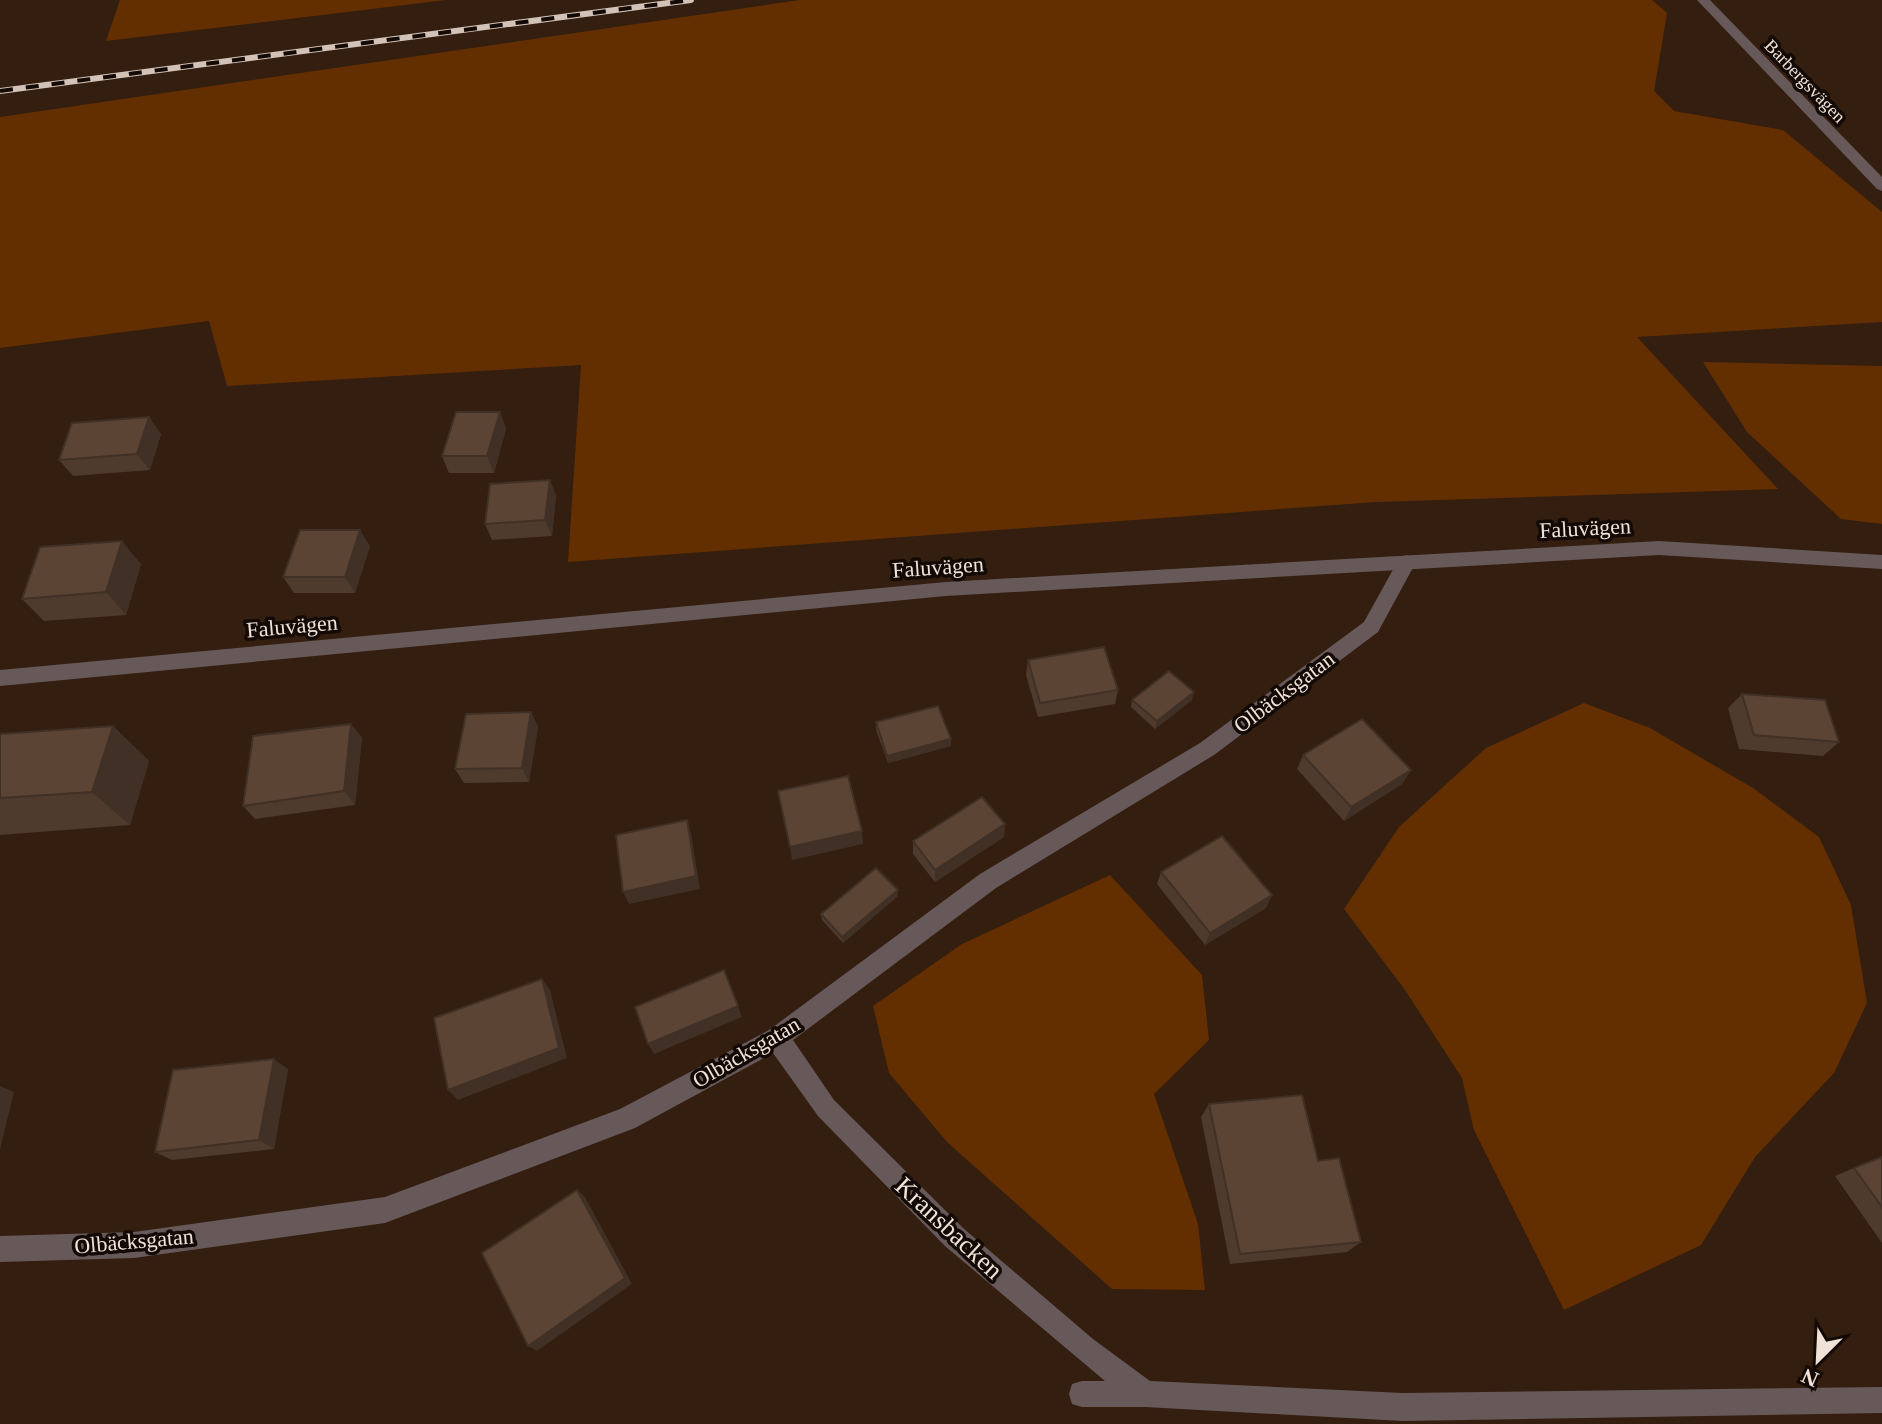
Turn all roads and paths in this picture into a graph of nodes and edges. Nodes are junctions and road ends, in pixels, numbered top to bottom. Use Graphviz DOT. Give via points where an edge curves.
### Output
graph roads {
  1 [pos="1703,0"];
  2 [pos="1882,186"];
  3 [pos="1407,562"];
  4 [pos="1882,562"];
  5 [pos="0,678"];
  6 [pos="777,1038"];
  7 [pos="0,1249"];
  8 [pos="1082,1394"];
  9 [pos="1145,1394"];
  10 [pos="1882,1400"];
  1 -- 2 [label="street, Barbergsvägen"];
  3 -- 4 [label="street, Faluvägen" via="1659,548"];
  3 -- 5 [label="street, Faluvägen" via="946,589"];
  3 -- 6 [label="street, Olbäcksgatan" via="1371,627 1207,749 988,881"];
  6 -- 7 [label="street, Olbäcksgatan" via="626,1119 385,1210 134,1245"];
  6 -- 9 [label="street, Kransbacken" via="826,1108 954,1237"];
  8 -- 9 [label="street"];
  9 -- 10 [label="street" via="1403,1407"];
}
